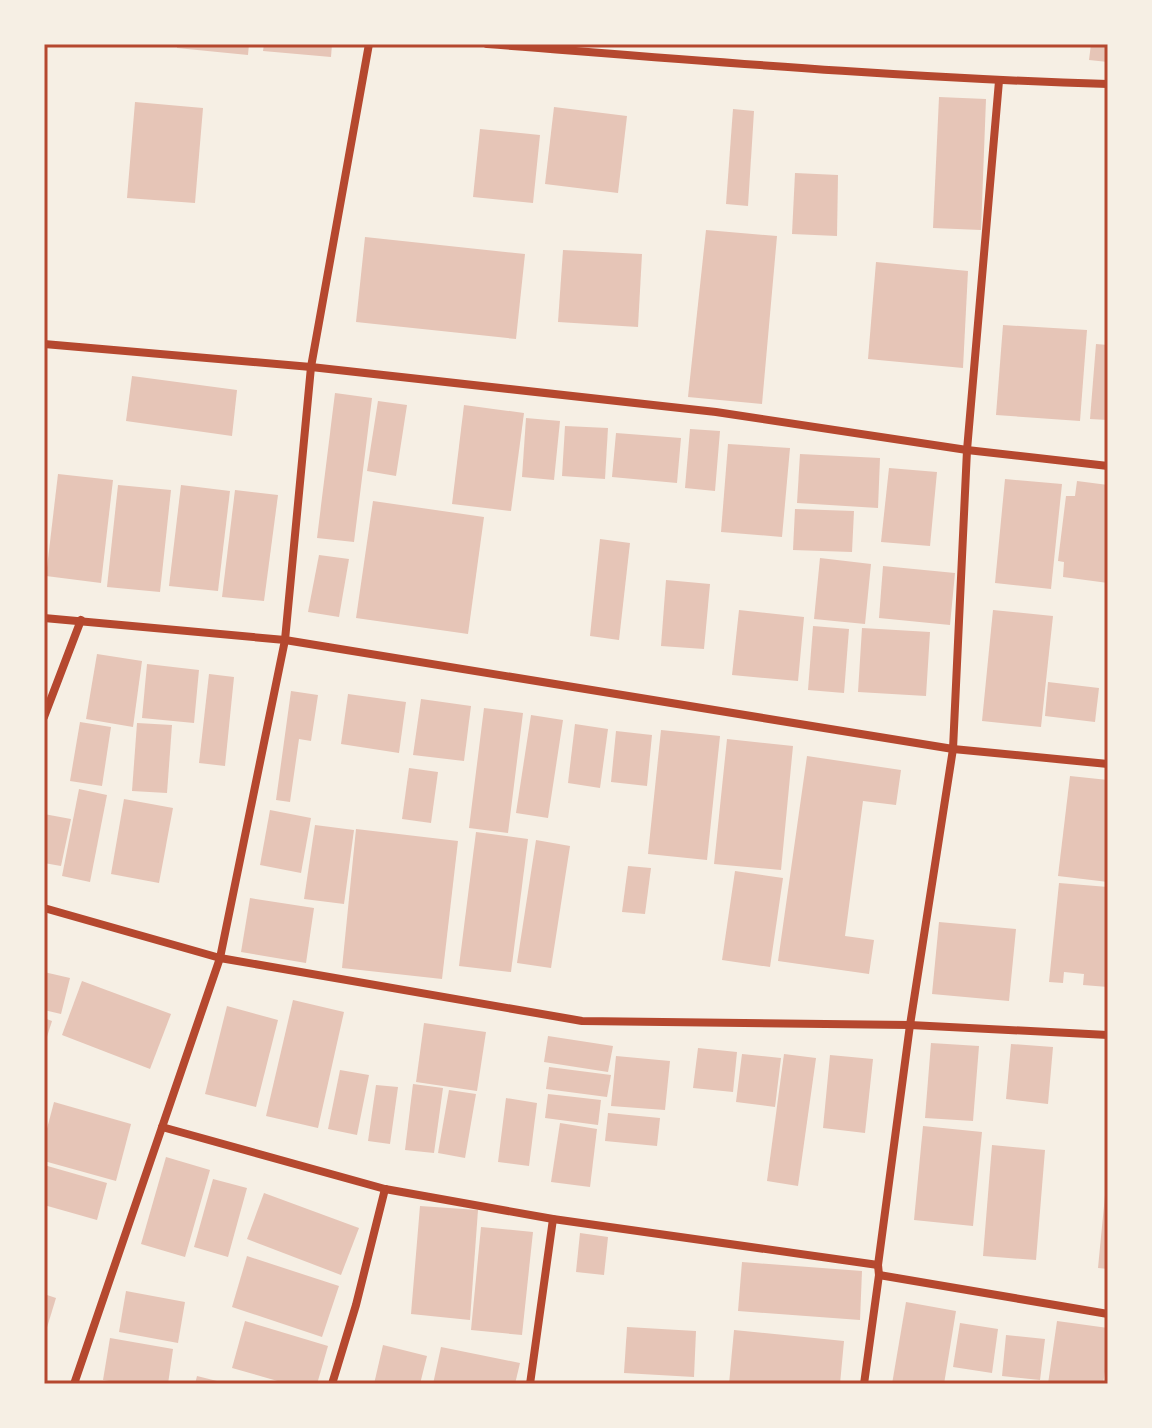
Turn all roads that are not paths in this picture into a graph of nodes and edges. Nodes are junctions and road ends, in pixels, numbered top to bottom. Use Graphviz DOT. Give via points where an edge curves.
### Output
graph roads {
  1 [pos="369,44"];
  2 [pos="487,44"];
  3 [pos="999,81"];
  4 [pos="1108,84"];
  5 [pos="44,344"];
  6 [pos="311,367"];
  7 [pos="967,450"];
  8 [pos="1108,466"];
  9 [pos="44,618"];
  10 [pos="81,620"];
  11 [pos="285,640"];
  12 [pos="44,717"];
  13 [pos="953,749"];
  14 [pos="1108,764"];
  15 [pos="44,908"];
  16 [pos="220,958"];
  17 [pos="910,1025"];
  18 [pos="1108,1035"];
  19 [pos="162,1127"];
  20 [pos="385,1189"];
  21 [pos="553,1219"];
  22 [pos="878,1265"];
  23 [pos="879,1275"];
  24 [pos="1108,1314"];
  25 [pos="74,1384"];
  26 [pos="332,1384"];
  27 [pos="530,1384"];
  28 [pos="864,1384"];
  1 -- 6 [label="street"];
  2 -- 3 [label="street"];
  3 -- 4 [label="street"];
  3 -- 7 [label="street"];
  5 -- 6 [label="street"];
  6 -- 7 [label="street" via="716,412"];
  6 -- 11 [label="street"];
  7 -- 8 [label="street"];
  7 -- 13 [label="street"];
  9 -- 10 [label="street"];
  10 -- 11 [label="street"];
  10 -- 12 [label="street"];
  11 -- 13 [label="street"];
  11 -- 16 [label="street"];
  13 -- 14 [label="street"];
  13 -- 17 [label="street"];
  15 -- 16 [label="street"];
  16 -- 17 [label="street" via="582,1021"];
  16 -- 19 [label="street"];
  17 -- 18 [label="street"];
  17 -- 22 [label="street"];
  19 -- 20 [label="street"];
  19 -- 25 [label="street"];
  20 -- 21 [label="street"];
  20 -- 26 [label="street"];
  21 -- 22 [label="street"];
  21 -- 27 [label="street"];
  22 -- 23 [label="street"];
  23 -- 24 [label="street"];
  23 -- 28 [label="street"];
}
